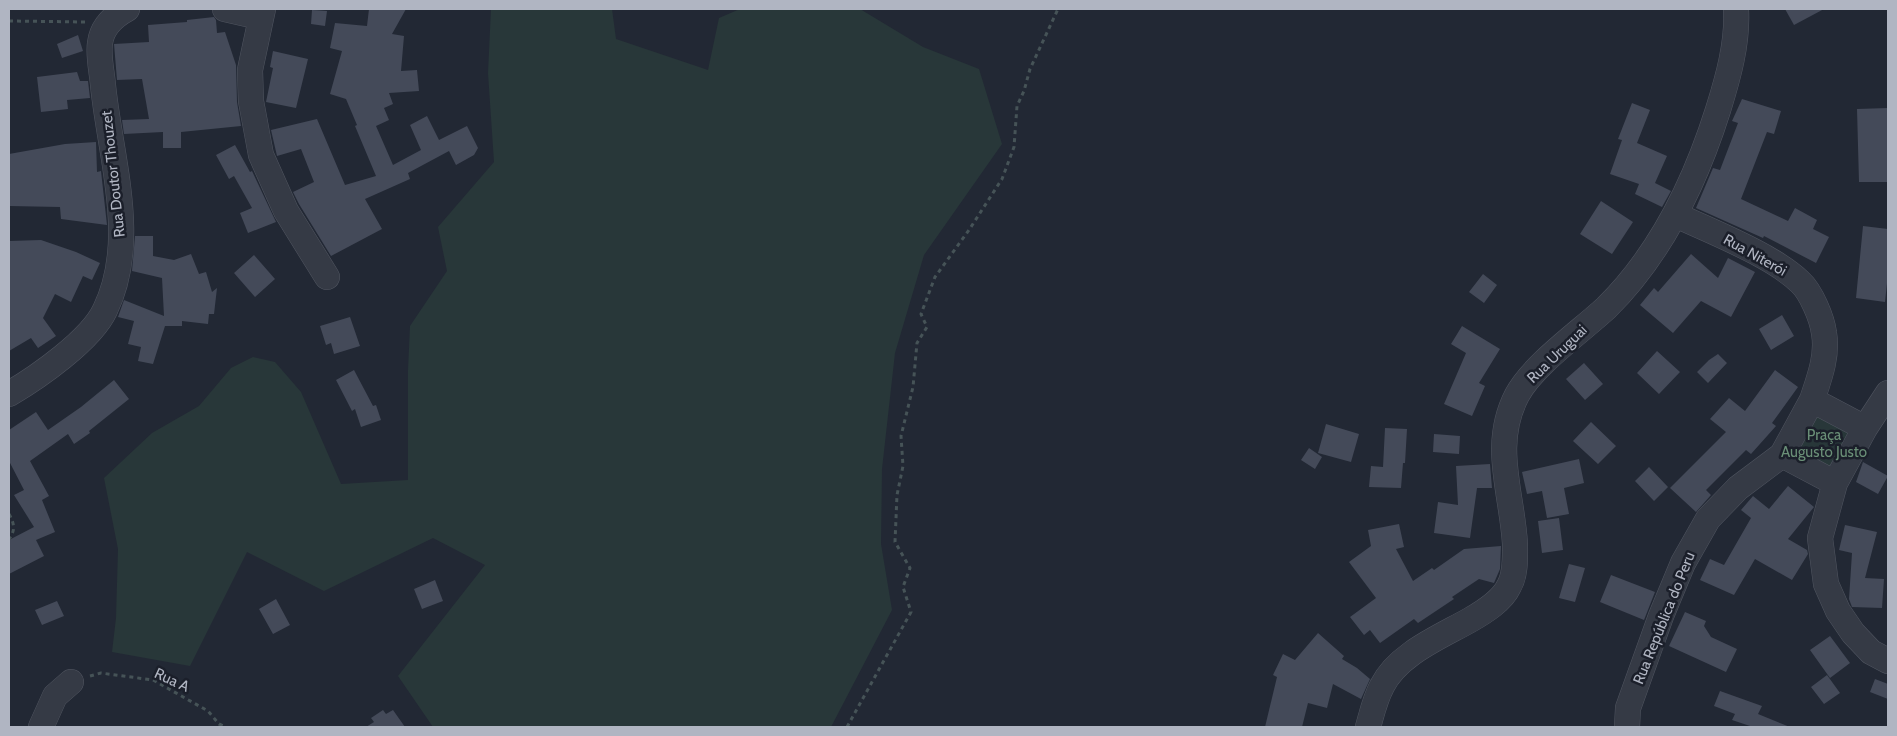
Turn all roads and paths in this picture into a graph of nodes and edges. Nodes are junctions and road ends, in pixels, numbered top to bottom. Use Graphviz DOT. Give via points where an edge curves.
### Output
graph roads {
  1 [pos="127,9"];
  2 [pos="225,9"];
  3 [pos="1058,9"];
  4 [pos="1736,9"];
  5 [pos="262,13"];
  6 [pos="9,21"];
  7 [pos="108,24"];
  8 [pos="1676,215"];
  9 [pos="327,277"];
  10 [pos="9,394"];
  11 [pos="1888,394"];
  12 [pos="1812,400"];
  13 [pos="1865,428"];
  14 [pos="1782,455"];
  15 [pos="1835,483"];
  16 [pos="9,514"];
  17 [pos="9,539"];
  18 [pos="1888,661"];
  19 [pos="71,682"];
  20 [pos="41,727"];
  21 [pos="226,727"];
  22 [pos="847,727"];
  23 [pos="1368,727"];
  24 [pos="1627,727"];
  1 -- 7 [label="street"];
  2 -- 5 [label="street"];
  3 -- 22 [label="path" via="1017,106 1014,147 1002,179 935,277 921,314 928,327 917,343 912,387 901,436 903,466 897,495 895,542 910,568 903,587 912,612"];
  4 -- 8 [label="street, Rua Uruguai" via="1734,51 1725,89 1706,147"];
  5 -- 9 [label="street" via="250,70 251,101 262,156 286,211"];
  6 -- 7 [label="path"];
  7 -- 10 [label="street, Rua Doutor Thouzet" via="100,43 120,221 121,253 115,282 105,311 86,335 47,369"];
  8 -- 12 [label="street, Rua Niterói" via="1776,264 1801,283 1818,310 1825,334 1823,366"];
  8 -- 23 [label="street, Rua Uruguai" via="1637,275 1550,356 1517,395 1504,431 1503,460 1515,554 1509,587 1480,614 1398,664 1383,684"];
  11 -- 13 [label="street"];
  12 -- 13 [label="street"];
  12 -- 14 [label="street"];
  13 -- 15 [label="street"];
  14 -- 15 [label="street"];
  14 -- 24 [label="street, Rua República do Peru" via="1738,488 1708,519 1683,563 1661,616 1628,708"];
  15 -- 18 [label="street" via="1820,538 1826,584 1838,611 1853,633 1870,652"];
  16 -- 17 [label="path" via="14,531"];
  19 -- 20 [label="street" via="56,696"];
  19 -- 21 [label="path, Rua A" via="101,673 153,680 208,711"];
}
